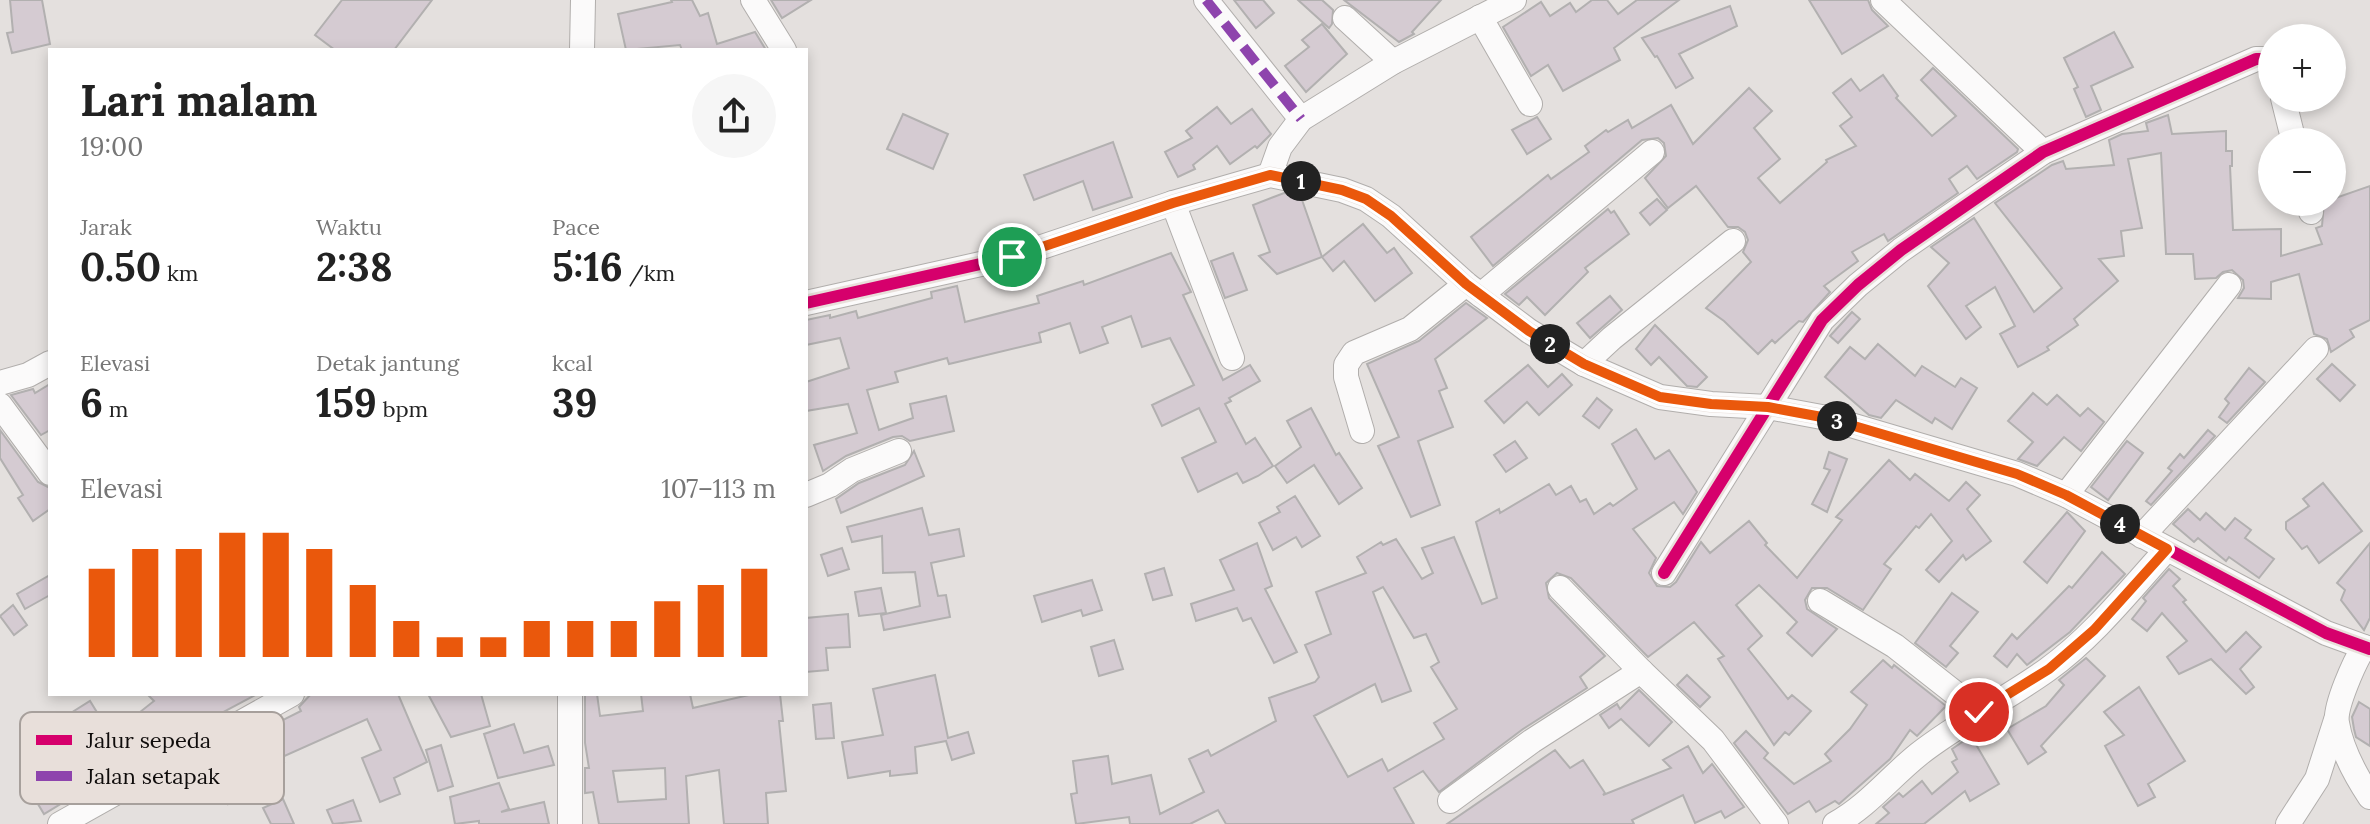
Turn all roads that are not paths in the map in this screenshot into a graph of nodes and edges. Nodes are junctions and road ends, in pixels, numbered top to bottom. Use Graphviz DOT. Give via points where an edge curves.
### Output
graph roads {
  1 [pos="583,0"];
  2 [pos="753,0"];
  3 [pos="1206,0"];
  4 [pos="1514,0"];
  5 [pos="1883,0"];
  6 [pos="1480,17"];
  7 [pos="1345,18"];
  8 [pos="582,48"];
  9 [pos="783,48"];
  10 [pos="2258,59"];
  11 [pos="1393,62"];
  12 [pos="1530,104"];
  13 [pos="1301,119"];
  14 [pos="1652,152"];
  15 [pos="2043,152"];
  16 [pos="1270,175"];
  17 [pos="1173,203"];
  18 [pos="1733,241"];
  19 [pos="2229,285"];
  20 [pos="1474,289"];
  21 [pos="808,303"];
  22 [pos="2316,349"];
  23 [pos="1232,358"];
  24 [pos="48,364"];
  25 [pos="1584,364"];
  26 [pos="0,383"];
  27 [pos="0,405"];
  28 [pos="1768,407"];
  29 [pos="1362,431"];
  30 [pos="899,451"];
  31 [pos="48,470"];
  32 [pos="808,494"];
  33 [pos="2066,495"];
  34 [pos="2142,536"];
  35 [pos="2167,549"];
  36 [pos="1664,573"];
  37 [pos="1560,588"];
  38 [pos="1820,601"];
  39 [pos="2367,648"];
  40 [pos="1641,671"];
  41 [pos="288,696"];
  42 [pos="570,696"];
  43 [pos="260,712"];
  44 [pos="1979,712"];
  45 [pos="2336,720"];
  46 [pos="2370,797"];
  47 [pos="1450,801"];
  48 [pos="96,804"];
  49 [pos="60,824"];
  50 [pos="570,824"];
  51 [pos="1776,824"];
  52 [pos="1835,824"];
  53 [pos="2288,824"];
  1 -- 8 [label="street"];
  2 -- 9 [label="street"];
  3 -- 13 [label="street"];
  4 -- 6 [label="street"];
  5 -- 15 [label="street"];
  6 -- 11 [label="street"];
  6 -- 12 [label="street"];
  7 -- 11 [label="street"];
  10 -- 15 [label="street"];
  11 -- 13 [label="street"];
  13 -- 16 [label="street" via="1280,147"];
  14 -- 20 [label="street"];
  15 -- 28 [label="street" via="1858,285 1822,320"];
  16 -- 17 [label="street"];
  16 -- 20 [label="street" via="1366,199"];
  17 -- 21 [label="street" via="1012,257"];
  17 -- 23 [label="street"];
  18 -- 25 [label="street"];
  19 -- 33 [label="street"];
  20 -- 25 [label="street"];
  20 -- 29 [label="street" via="1410,329 1354,353 1346,377"];
  22 -- 34 [label="street"];
  24 -- 26 [label="street"];
  25 -- 28 [label="street" via="1660,397"];
  27 -- 31 [label="street"];
  28 -- 33 [label="street" via="1827,418 2017,474"];
  28 -- 36 [label="street"];
  30 -- 32 [label="street"];
  33 -- 34 [label="street"];
  34 -- 35 [label="street"];
  35 -- 39 [label="street" via="2326,633"];
  35 -- 44 [label="street" via="2094,630 2049,669"];
  37 -- 40 [label="street"];
  38 -- 44 [label="street" via="1895,646"];
  39 -- 45 [label="street" via="2354,663"];
  40 -- 47 [label="street"];
  40 -- 51 [label="street" via="1713,740"];
  41 -- 43 [label="street"];
  42 -- 50 [label="street"];
  44 -- 52 [label="street" via="1918,755 1856,813"];
  45 -- 46 [label="street" via="2356,776"];
  45 -- 53 [label="street" via="2317,779"];
  48 -- 49 [label="street"];
}
